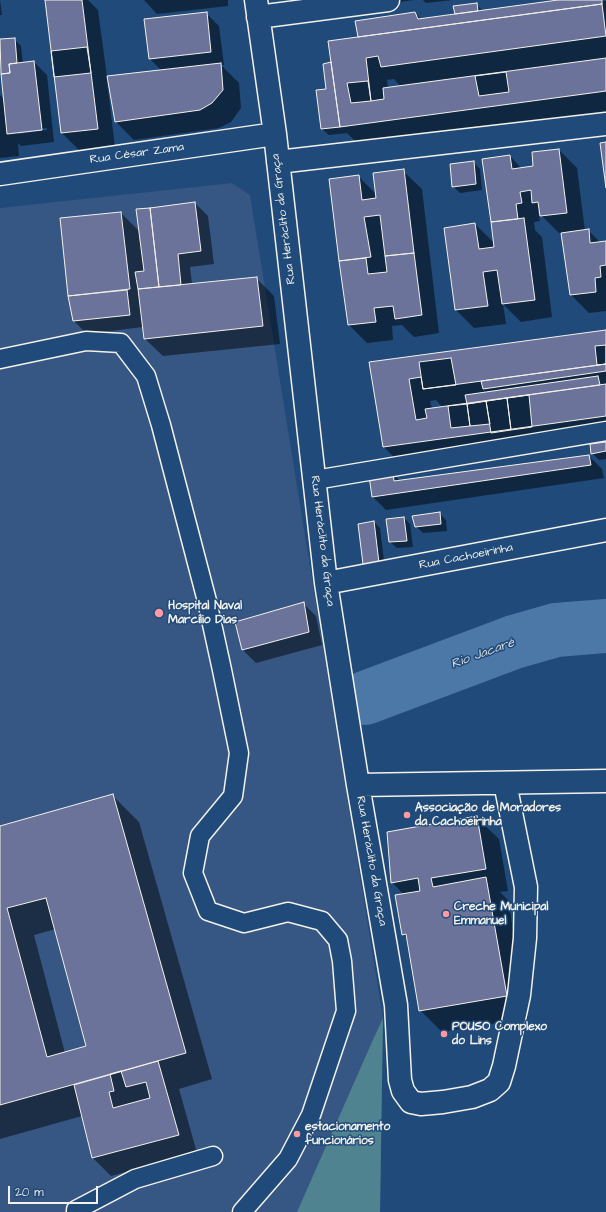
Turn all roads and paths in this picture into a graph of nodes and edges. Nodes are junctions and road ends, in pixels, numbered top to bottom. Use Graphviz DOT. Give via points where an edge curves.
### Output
graph roads {
  1 [pos="388,0"];
  2 [pos="257,9"];
  3 [pos="606,124"];
  4 [pos="274,134"];
  5 [pos="278,162"];
  6 [pos="0,174"];
  7 [pos="0,359"];
  8 [pos="606,431"];
  9 [pos="314,480"];
  10 [pos="606,530"];
  11 [pos="326,583"];
  12 [pos="606,781"];
  13 [pos="505,783"];
  14 [pos="358,785"];
  15 [pos="213,1156"];
  16 [pos="76,1212"];
  17 [pos="242,1212"];
  1 -- 2 [label="street"];
  2 -- 4 [label="street, Rua Heráclito da Graça"];
  3 -- 5 [label="street"];
  4 -- 5 [label="street, Rua Heráclito da Graça"];
  4 -- 6 [label="street, Rua César Zama"];
  5 -- 9 [label="street, Rua Heráclito da Graça"];
  7 -- 17 [label="lane" via="86,341 121,343 146,376 206,601 239,753 233,796 200,836 193,873 208,911 244,923 288,912 322,921 338,940 346,1011 311,1115 288,1160"];
  8 -- 9 [label="lane"];
  9 -- 11 [label="street, Rua Heráclito da Graça"];
  10 -- 11 [label="street, Rua Cachoeirinha"];
  11 -- 14 [label="street, Rua Heráclito da Graça"];
  12 -- 13 [label="street"];
  13 -- 14 [label="street"];
  13 -- 14 [label="street, Rua Heráclito da Graça" via="526,887 525,938 519,995 504,1066 499,1082 490,1090 472,1097 421,1104 411,1102 407,1098 400,1080 396,1005"];
  15 -- 16 [label="lane" via="135,1179"];
}
